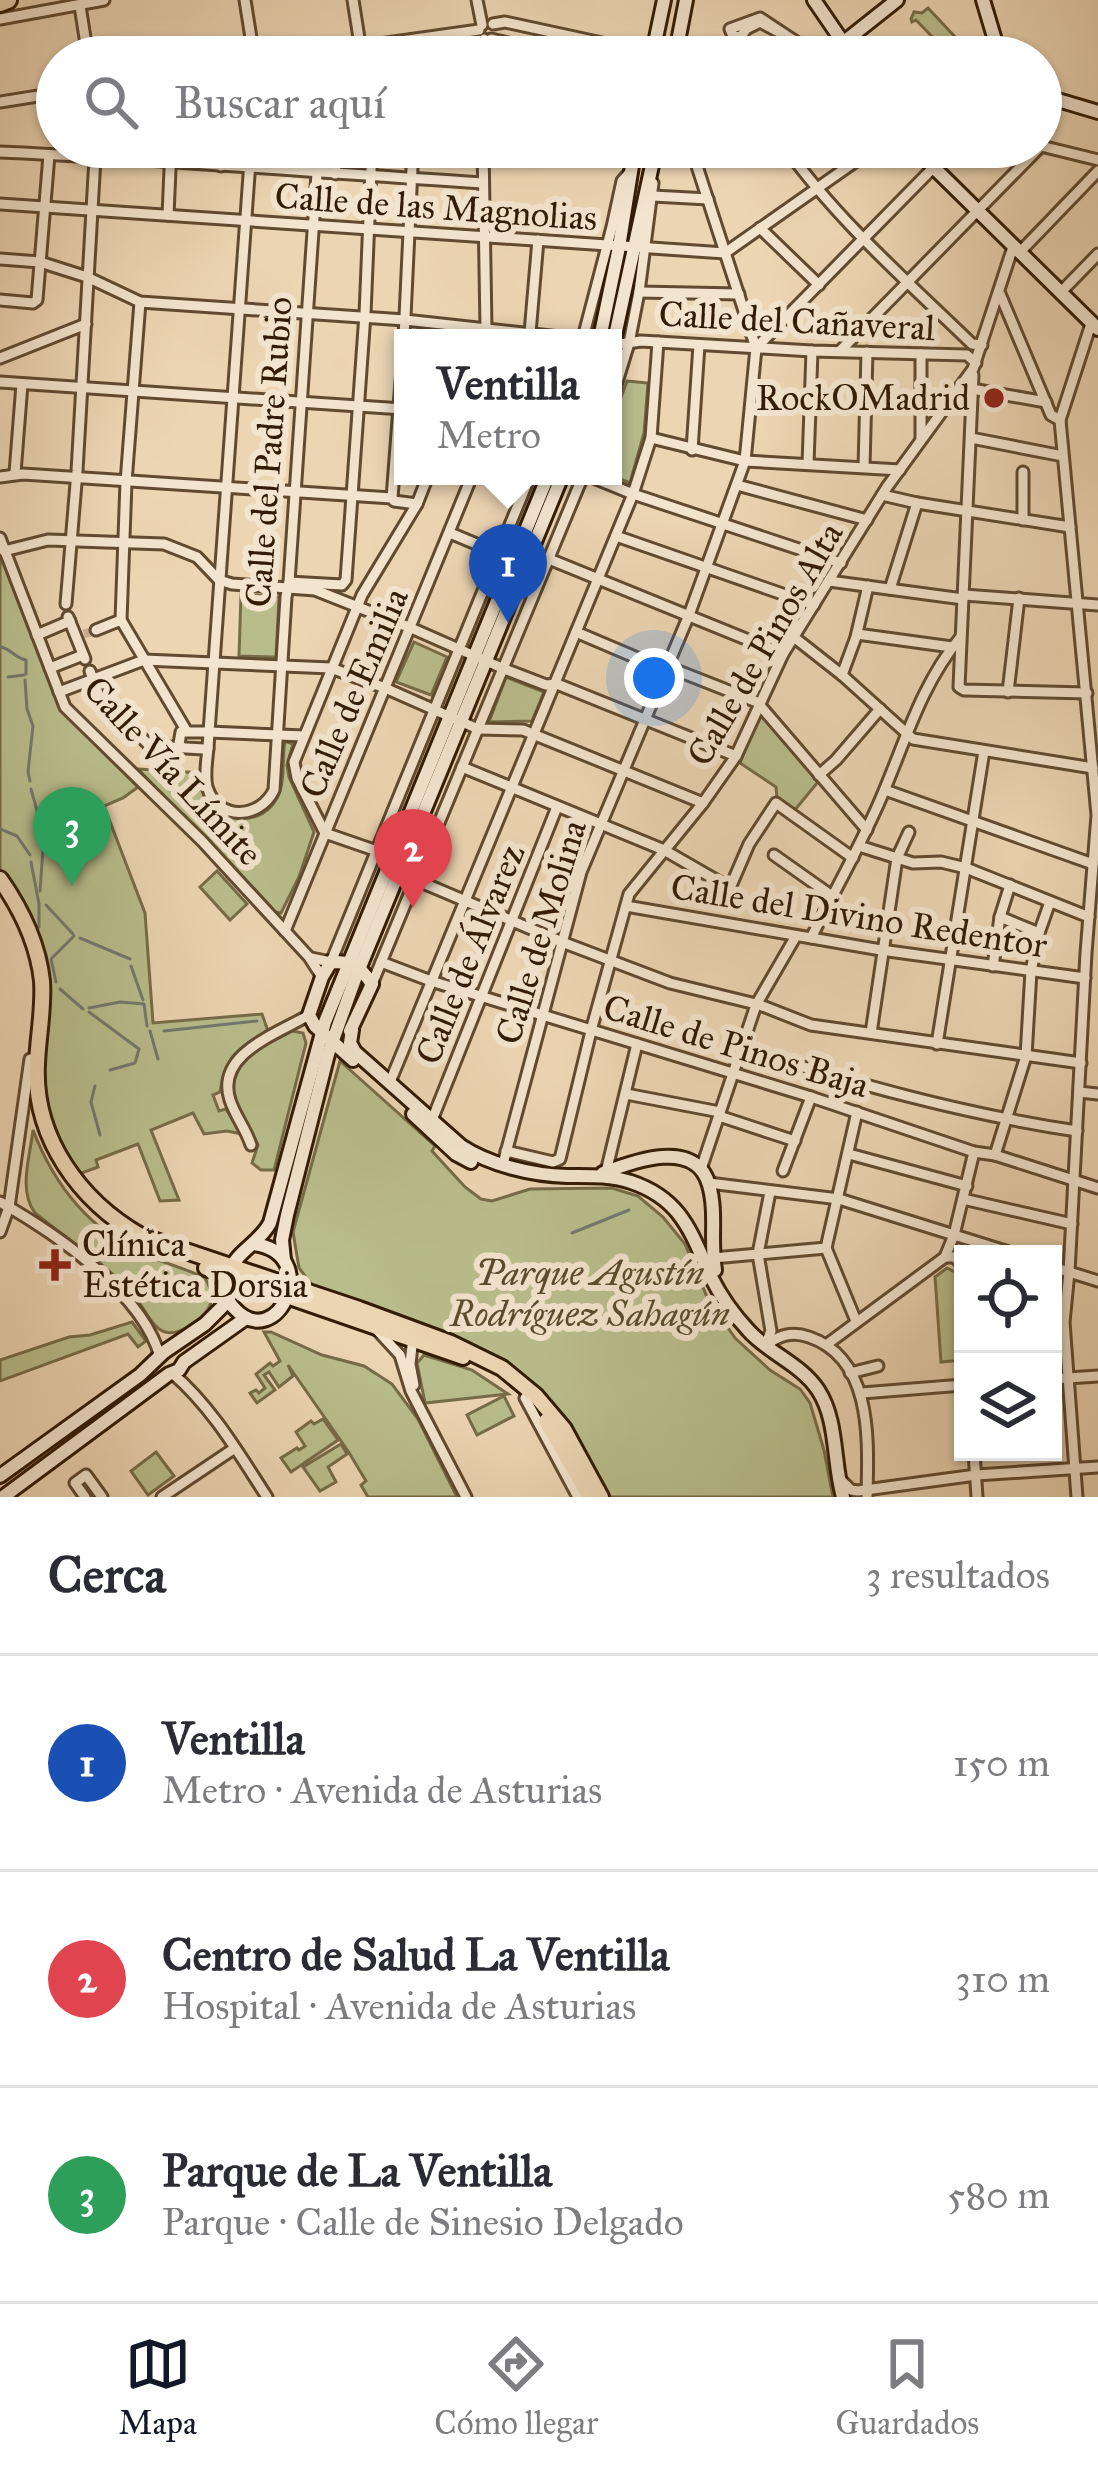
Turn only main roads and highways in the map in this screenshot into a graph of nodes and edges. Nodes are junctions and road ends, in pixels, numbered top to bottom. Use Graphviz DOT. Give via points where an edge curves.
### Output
graph roads {
  1 [pos="664,0"];
  2 [pos="686,0"];
  3 [pos="818,0"];
  4 [pos="897,0"];
  5 [pos="983,0"];
  6 [pos="657,36"];
  7 [pos="679,36"];
  8 [pos="843,36"];
  9 [pos="856,36"];
  10 [pos="994,36"];
  11 [pos="1062,101"];
  12 [pos="1098,112"];
  13 [pos="631,168"];
  14 [pos="651,168"];
  15 [pos="933,168"];
  16 [pos="626,247"];
  17 [pos="1095,326"];
  18 [pos="603,329"];
  19 [pos="615,329"];
  20 [pos="545,485"];
  21 [pos="558,485"];
  22 [pos="481,658"];
  23 [pos="0,879"];
  24 [pos="0,892"];
  25 [pos="354,964"];
  26 [pos="352,1030"];
  27 [pos="327,1036"];
  28 [pos="635,1163"];
  29 [pos="603,1173"];
  30 [pos="556,1175"];
  31 [pos="632,1183"];
  32 [pos="712,1226"];
  33 [pos="692,1232"];
  34 [pos="254,1244"];
  35 [pos="284,1261"];
  36 [pos="229,1273"];
  37 [pos="719,1289"];
  38 [pos="289,1292"];
  39 [pos="229,1301"];
  40 [pos="246,1318"];
  41 [pos="412,1335"];
  42 [pos="164,1355"];
  43 [pos="184,1362"];
  44 [pos="171,1374"];
  45 [pos="0,1476"];
  46 [pos="3,1497"];
  47 [pos="590,1497"];
  48 [pos="601,1497"];
  49 [pos="843,1497"];
  1 -- 6 [label="main road"];
  2 -- 7 [label="main road"];
  3 -- 8 [label="main road"];
  4 -- 9 [label="main road"];
  5 -- 10 [label="main road"];
  11 -- 12 [label="main road"];
  13 -- 16 [label="main road"];
  14 -- 16 [label="main road"];
  15 -- 17 [label="main road"];
  16 -- 18 [label="main road"];
  16 -- 19 [label="main road"];
  20 -- 22 [label="main road"];
  21 -- 22 [label="main road"];
  22 -- 25 [label="main road" via="448,717"];
  23 -- 36 [label="main road" via="37,957 37,1087 61,1160 124,1226"];
  24 -- 36 [label="main road" via="33,978 30,1089 52,1159 81,1201 127,1238"];
  25 -- 26 [label="main road" via="372,984"];
  25 -- 27 [label="main road"];
  25 -- 27 [label="main road" via="331,962 322,976 309,1016"];
  26 -- 27 [label="main road"];
  26 -- 30 [label="main road" via="353,1049 475,1155"];
  27 -- 30 [label="main road" via="456,1154 520,1177"];
  27 -- 34 [label="main road" via="274,1213"];
  27 -- 35 [label="main road"];
  28 -- 29 [label="main road"];
  28 -- 31 [label="main road"];
  28 -- 32 [label="main road" via="676,1156 701,1169"];
  29 -- 30 [label="main road"];
  29 -- 31 [label="main road"];
  31 -- 33 [label="main road" via="662,1198"];
  32 -- 33 [label="main road"];
  32 -- 37 [label="main road"];
  33 -- 37 [label="main road"];
  34 -- 35 [label="main road"];
  34 -- 36 [label="main road"];
  35 -- 38 [label="main road"];
  36 -- 38 [label="main road"];
  36 -- 39 [label="main road"];
  37 -- 49 [label="main road" via="750,1332 818,1390"];
  38 -- 40 [label="main road" via="272,1316"];
  38 -- 41 [label="main road"];
  38 -- 41 [label="main road"];
  39 -- 40 [label="main road"];
  39 -- 42 [label="main road"];
  40 -- 43 [label="main road"];
  41 -- 47 [label="main road" via="478,1364 525,1398 556,1434"];
  41 -- 48 [label="main road" via="452,1343 525,1386 564,1430"];
  42 -- 43 [label="main road" via="180,1354"];
  42 -- 44 [label="main road" via="162,1368"];
  42 -- 45 [label="main road"];
  43 -- 44 [label="main road"];
  44 -- 46 [label="main road"];
}
